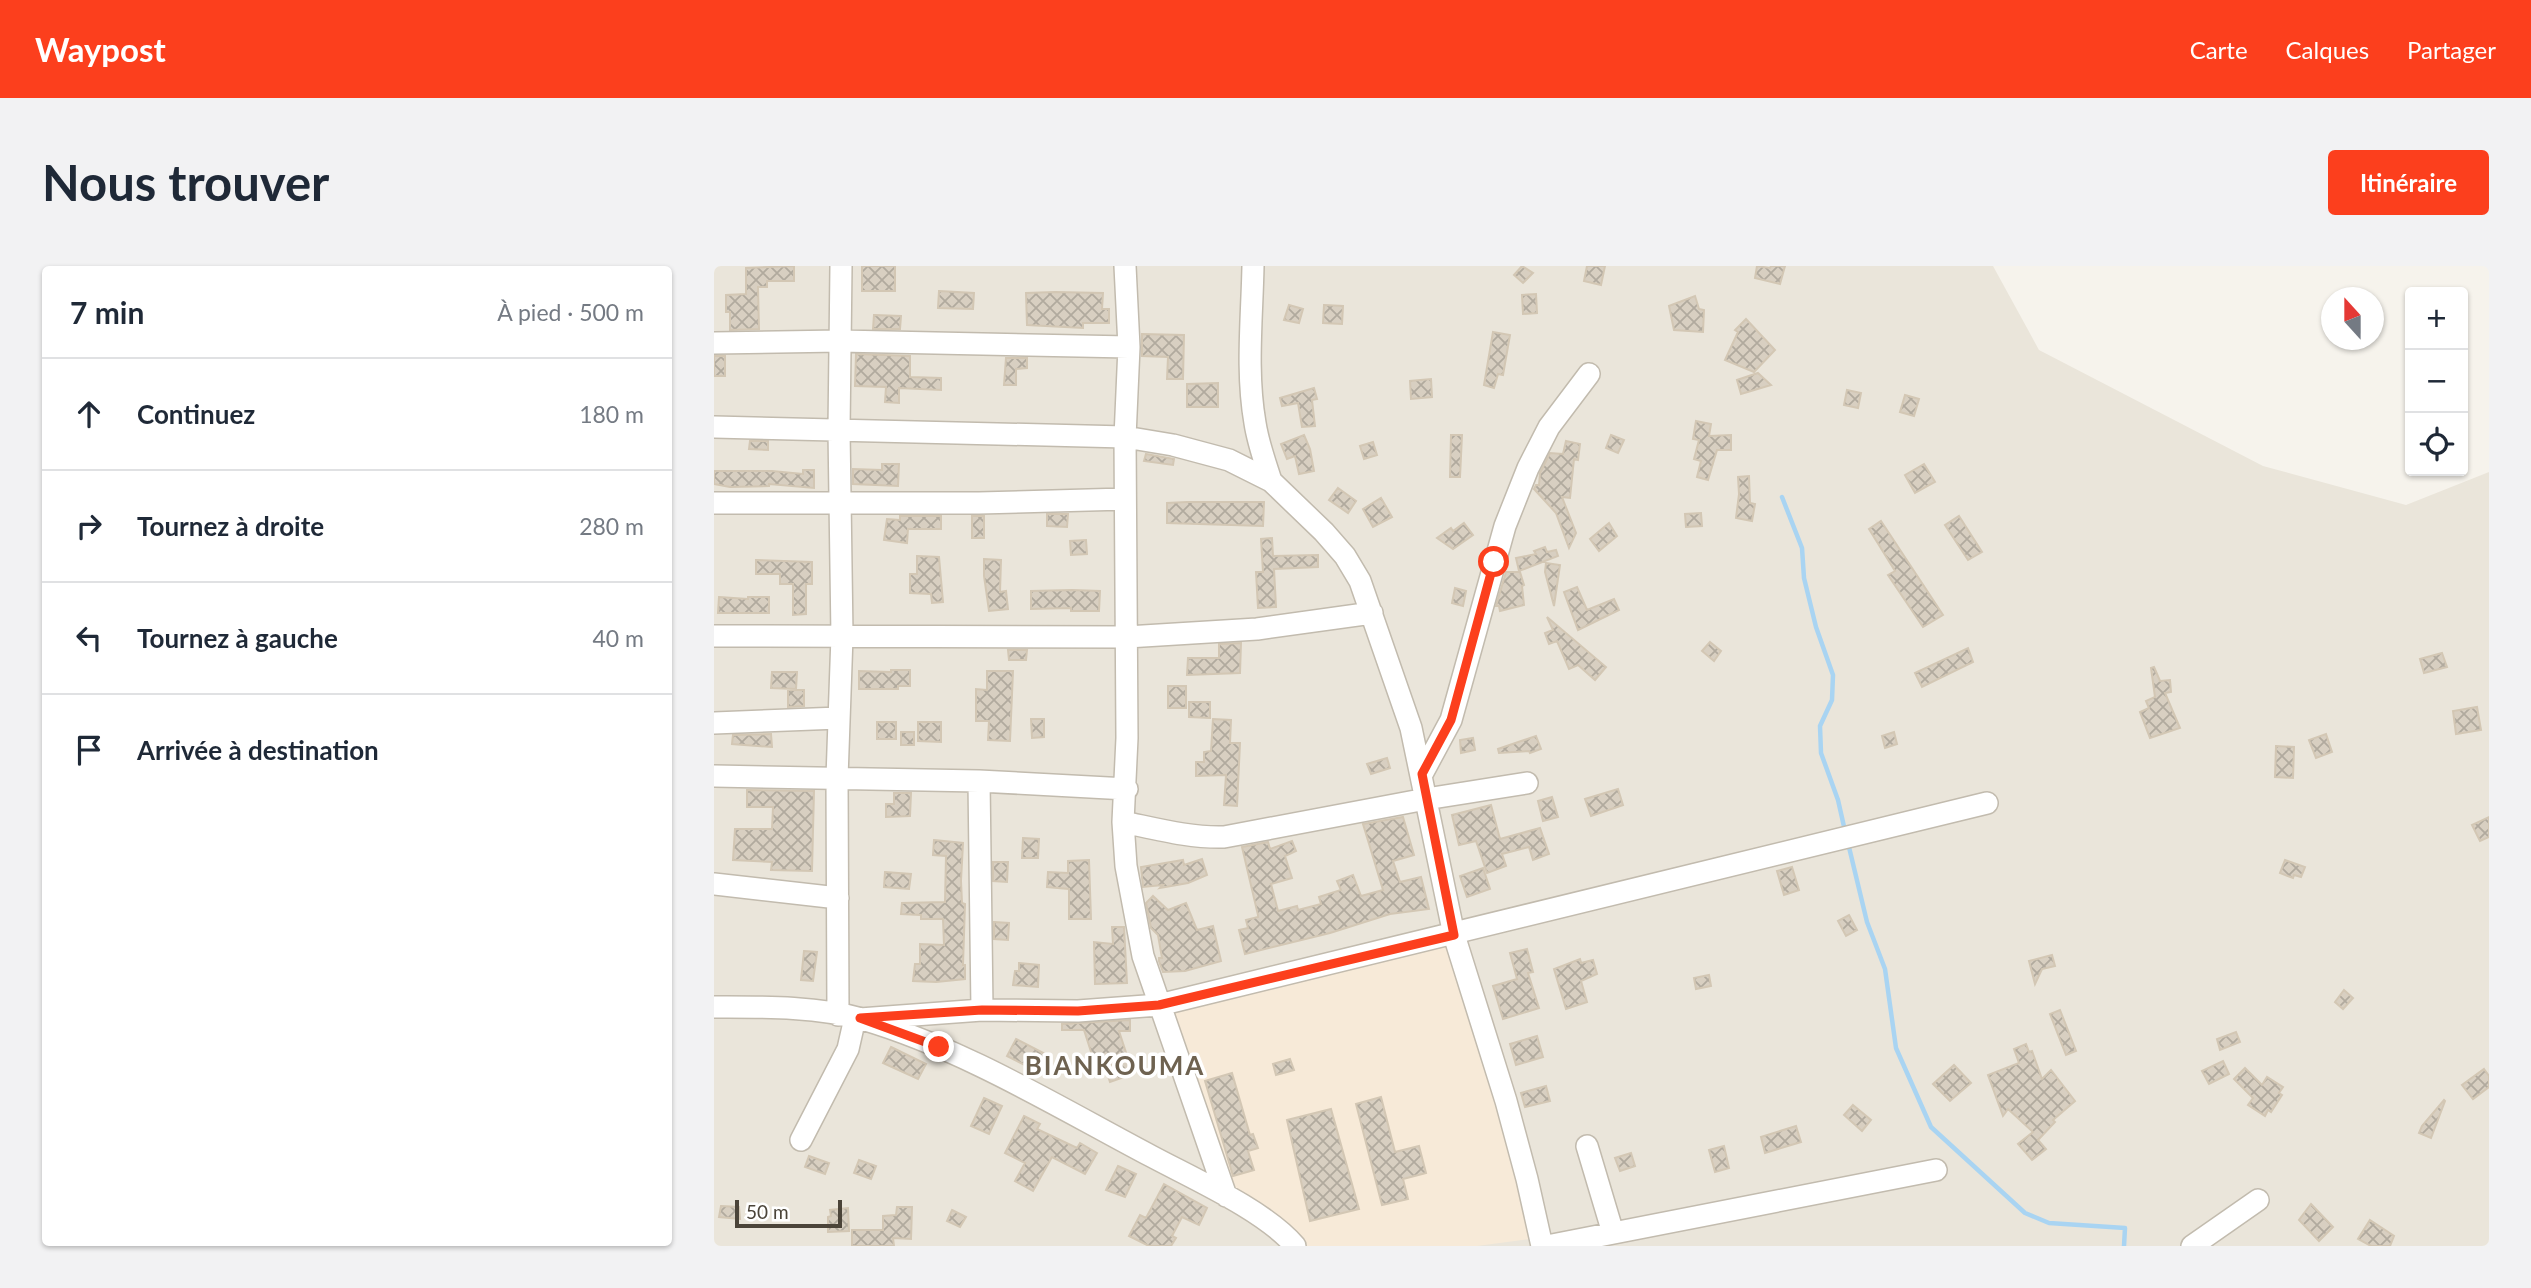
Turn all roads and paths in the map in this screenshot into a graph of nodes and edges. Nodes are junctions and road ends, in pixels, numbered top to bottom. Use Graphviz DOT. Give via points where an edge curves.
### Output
graph roads {
  1 [pos="841,266"];
  2 [pos="1125,266"];
  3 [pos="1253,266"];
  4 [pos="840,341"];
  5 [pos="714,343"];
  6 [pos="1129,347"];
  7 [pos="1589,374"];
  8 [pos="714,427"];
  9 [pos="839,430"];
  10 [pos="1125,437"];
  11 [pos="1270,481"];
  12 [pos="1125,499"];
  13 [pos="839,502"];
  14 [pos="714,503"];
  15 [pos="1372,613"];
  16 [pos="714,636"];
  17 [pos="842,636"];
  18 [pos="1127,637"];
  19 [pos="839,718"];
  20 [pos="714,723"];
  21 [pos="1422,774"];
  22 [pos="714,776"];
  23 [pos="837,778"];
  24 [pos="979,781"];
  25 [pos="1527,783"];
  26 [pos="1126,789"];
  27 [pos="1426,799"];
  28 [pos="1987,803"];
  29 [pos="1124,822"];
  30 [pos="714,884"];
  31 [pos="838,898"];
  32 [pos="1454,935"];
  33 [pos="1159,1005"];
  34 [pos="714,1007"];
  35 [pos="982,1010"];
  36 [pos="851,1017"];
  37 [pos="801,1140"];
  38 [pos="1587,1146"];
  39 [pos="1936,1170"];
  40 [pos="1226,1196"];
  41 [pos="2258,1200"];
  42 [pos="1613,1233"];
  43 [pos="1295,1246"];
  44 [pos="1544,1246"];
  45 [pos="2192,1246"];
  1 -- 4 [label="street"];
  2 -- 6 [label="street"];
  3 -- 11 [label="street" via="1252,399"];
  4 -- 5 [label="street"];
  4 -- 6 [label="street"];
  4 -- 9 [label="street"];
  6 -- 10 [label="street"];
  7 -- 21 [label="street" via="1549,427 1528,468 1505,526 1451,720"];
  8 -- 9 [label="street"];
  9 -- 10 [label="street"];
  9 -- 13 [label="street"];
  10 -- 11 [label="street" via="1229,460"];
  10 -- 12 [label="street"];
  11 -- 15 [label="street" via="1345,556"];
  12 -- 13 [label="street"];
  12 -- 18 [label="street"];
  13 -- 14 [label="street"];
  13 -- 17 [label="street"];
  15 -- 18 [label="street" via="1257,629"];
  15 -- 21 [label="street"];
  16 -- 17 [label="street"];
  17 -- 18 [label="street"];
  17 -- 19 [label="street"];
  18 -- 26 [label="street"];
  19 -- 20 [label="street"];
  19 -- 23 [label="street"];
  21 -- 27 [label="street"];
  22 -- 23 [label="street"];
  23 -- 24 [label="street"];
  23 -- 31 [label="street"];
  24 -- 26 [label="street"];
  24 -- 35 [label="street"];
  25 -- 27 [label="street"];
  26 -- 29 [label="street"];
  27 -- 29 [label="street" via="1224,836 1180,834"];
  27 -- 32 [label="street"];
  28 -- 32 [label="street"];
  29 -- 33 [label="street" via="1135,920"];
  30 -- 31 [label="street"];
  31 -- 36 [label="street"];
  32 -- 33 [label="street"];
  32 -- 44 [label="street" via="1506,1101"];
  33 -- 35 [label="street" via="1078,1011"];
  33 -- 40 [label="street"];
  34 -- 36 [label="street"];
  35 -- 36 [label="street"];
  36 -- 37 [label="street" via="848,1049"];
  36 -- 40 [label="street" via="950,1052"];
  38 -- 42 [label="street"];
  39 -- 42 [label="street"];
  40 -- 43 [label="street" via="1274,1226"];
  41 -- 45 [label="street"];
  42 -- 44 [label="street"];
}
